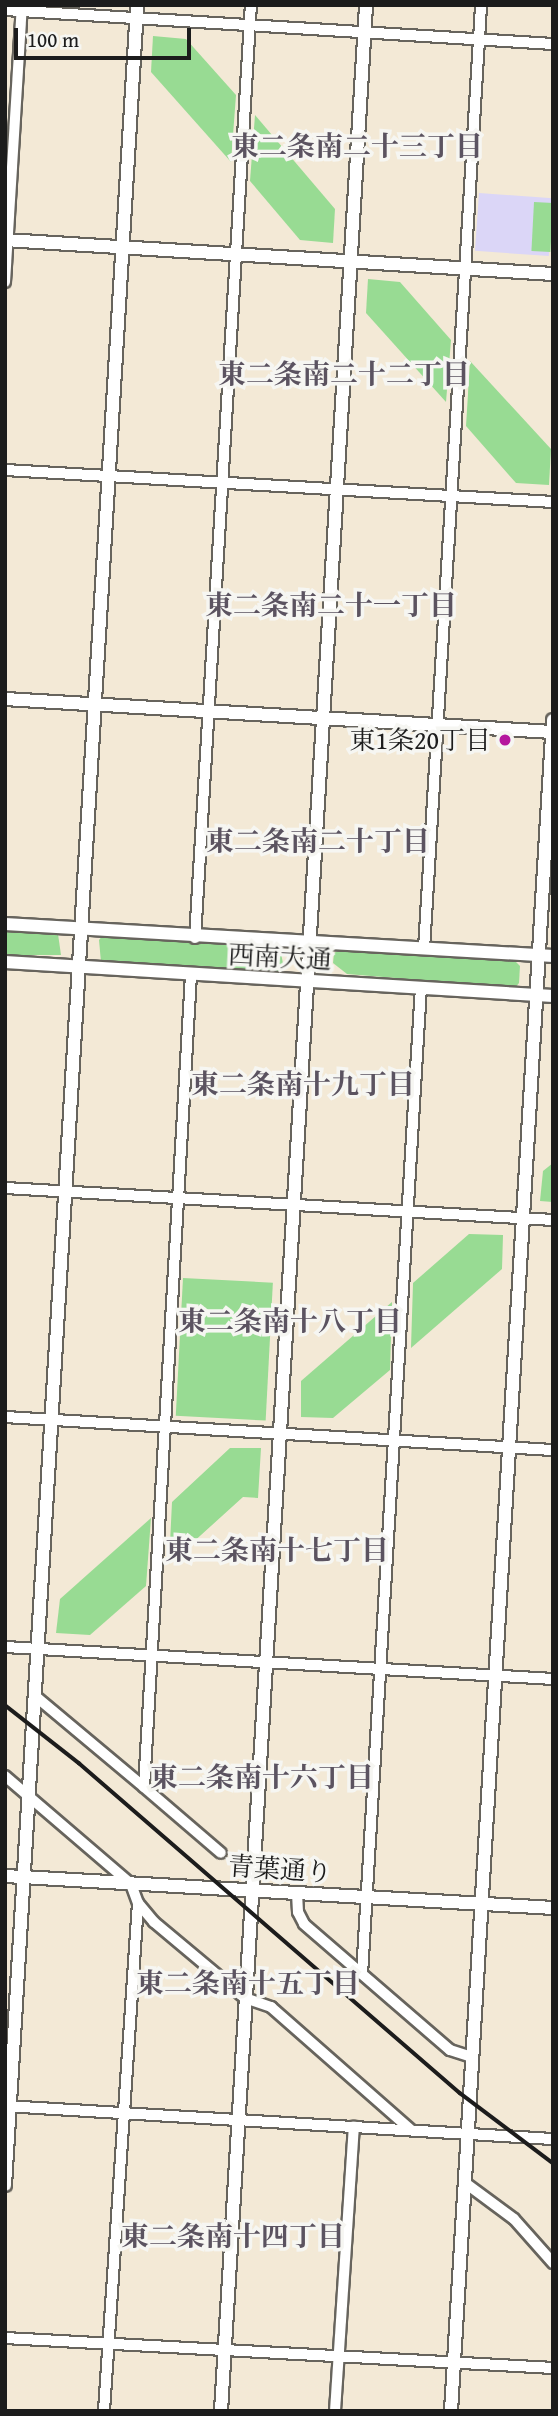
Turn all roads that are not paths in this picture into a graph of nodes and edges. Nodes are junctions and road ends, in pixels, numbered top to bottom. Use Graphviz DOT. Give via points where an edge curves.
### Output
graph roads {
  1 [pos="137,5"];
  2 [pos="251,5"];
  3 [pos="366,5"];
  4 [pos="481,5"];
  5 [pos="22,8"];
  6 [pos="5,10"];
  7 [pos="136,19"];
  8 [pos="250,26"];
  9 [pos="365,31"];
  10 [pos="480,40"];
  11 [pos="553,44"];
  12 [pos="6,240"];
  13 [pos="121,249"];
  14 [pos="236,256"];
  15 [pos="350,262"];
  16 [pos="465,268"];
  17 [pos="553,274"];
  18 [pos="5,282"];
  19 [pos="5,470"];
  20 [pos="108,476"];
  21 [pos="223,482"];
  22 [pos="337,489"];
  23 [pos="453,497"];
  24 [pos="553,502"];
  25 [pos="5,699"];
  26 [pos="95,705"];
  27 [pos="209,711"];
  28 [pos="323,720"];
  29 [pos="553,720"];
  30 [pos="437,726"];
  31 [pos="552,732"];
  32 [pos="5,924"];
  33 [pos="81,929"];
  34 [pos="195,937"];
  35 [pos="309,943"];
  36 [pos="424,949"];
  37 [pos="539,955"];
  38 [pos="553,956"];
  39 [pos="5,962"];
  40 [pos="78,966"];
  41 [pos="191,975"];
  42 [pos="307,980"];
  43 [pos="421,988"];
  44 [pos="537,995"];
  45 [pos="553,996"];
  46 [pos="5,1188"];
  47 [pos="65,1191"];
  48 [pos="180,1198"];
  49 [pos="294,1205"];
  50 [pos="408,1212"];
  51 [pos="524,1218"];
  52 [pos="553,1220"];
  53 [pos="5,1417"];
  54 [pos="52,1420"];
  55 [pos="166,1427"];
  56 [pos="279,1434"];
  57 [pos="393,1440"];
  58 [pos="510,1447"];
  59 [pos="553,1450"];
  60 [pos="5,1647"];
  61 [pos="37,1650"];
  62 [pos="152,1656"];
  63 [pos="266,1662"];
  64 [pos="380,1668"];
  65 [pos="494,1675"];
  66 [pos="553,1679"];
  67 [pos="34,1695"];
  68 [pos="5,1776"];
  69 [pos="144,1787"];
  70 [pos="29,1792"];
  71 [pos="221,1853"];
  72 [pos="5,1876"];
  73 [pos="24,1877"];
  74 [pos="131,1884"];
  75 [pos="253,1890"];
  76 [pos="298,1893"];
  77 [pos="366,1898"];
  78 [pos="138,1903"];
  79 [pos="482,1904"];
  80 [pos="553,1908"];
  81 [pos="362,1974"];
  82 [pos="245,1998"];
  83 [pos="472,2057"];
  84 [pos="8,2106"];
  85 [pos="124,2113"];
  86 [pos="237,2120"];
  87 [pos="354,2127"];
  88 [pos="411,2130"];
  89 [pos="467,2134"];
  90 [pos="553,2139"];
  91 [pos="464,2182"];
  92 [pos="5,2185"];
  93 [pos="553,2263"];
  94 [pos="5,2338"];
  95 [pos="109,2344"];
  96 [pos="225,2351"];
  97 [pos="338,2357"];
  98 [pos="454,2363"];
  99 [pos="553,2368"];
  100 [pos="104,2411"];
  101 [pos="221,2411"];
  102 [pos="335,2411"];
  103 [pos="451,2411"];
  1 -- 7 [label="street"];
  2 -- 8 [label="street"];
  3 -- 9 [label="street"];
  4 -- 10 [label="street"];
  5 -- 6 [label="street"];
  5 -- 7 [label="street"];
  5 -- 12 [label="street"];
  7 -- 8 [label="street"];
  7 -- 13 [label="street"];
  8 -- 9 [label="street"];
  8 -- 14 [label="street"];
  9 -- 10 [label="street"];
  9 -- 15 [label="street"];
  10 -- 11 [label="street"];
  10 -- 16 [label="street"];
  12 -- 13 [label="street"];
  12 -- 18 [label="street"];
  13 -- 14 [label="street"];
  13 -- 20 [label="street"];
  14 -- 15 [label="street"];
  14 -- 21 [label="street"];
  15 -- 16 [label="street"];
  15 -- 22 [label="street"];
  16 -- 17 [label="street"];
  16 -- 23 [label="street"];
  19 -- 20 [label="street"];
  20 -- 21 [label="street"];
  20 -- 26 [label="street"];
  21 -- 22 [label="street"];
  21 -- 27 [label="street"];
  22 -- 23 [label="street"];
  22 -- 28 [label="street"];
  23 -- 24 [label="street"];
  23 -- 30 [label="street"];
  25 -- 26 [label="street"];
  26 -- 27 [label="street"];
  26 -- 33 [label="street"];
  27 -- 28 [label="street"];
  27 -- 34 [label="street"];
  28 -- 30 [label="street"];
  28 -- 35 [label="street"];
  29 -- 31 [label="street"];
  30 -- 31 [label="street"];
  30 -- 36 [label="street"];
  31 -- 37 [label="street"];
  32 -- 33 [label="street, 西南大通"];
  33 -- 34 [label="street, 西南大通"];
  33 -- 40 [label="street"];
  34 -- 35 [label="street, 西南大通"];
  35 -- 36 [label="street, 西南大通"];
  35 -- 42 [label="street"];
  36 -- 37 [label="street, 西南大通"];
  37 -- 38 [label="street, 西南大通"];
  37 -- 44 [label="street"];
  39 -- 40 [label="street, 西南大通"];
  40 -- 41 [label="street, 西南大通"];
  40 -- 47 [label="street"];
  41 -- 42 [label="street, 西南大通"];
  41 -- 48 [label="street"];
  42 -- 43 [label="street, 西南大通"];
  42 -- 49 [label="street"];
  43 -- 44 [label="street, 西南大通"];
  43 -- 50 [label="street"];
  44 -- 45 [label="street, 西南大通"];
  44 -- 51 [label="street"];
  46 -- 47 [label="street"];
  47 -- 48 [label="street"];
  47 -- 54 [label="street"];
  48 -- 49 [label="street"];
  48 -- 55 [label="street"];
  49 -- 50 [label="street"];
  49 -- 56 [label="street"];
  50 -- 51 [label="street"];
  50 -- 57 [label="street"];
  51 -- 52 [label="street"];
  51 -- 58 [label="street"];
  53 -- 54 [label="street"];
  54 -- 55 [label="street"];
  54 -- 61 [label="street"];
  55 -- 56 [label="street"];
  55 -- 62 [label="street"];
  56 -- 57 [label="street"];
  56 -- 63 [label="street"];
  57 -- 58 [label="street"];
  57 -- 64 [label="street"];
  58 -- 59 [label="street"];
  58 -- 65 [label="street"];
  60 -- 61 [label="street"];
  61 -- 62 [label="street"];
  61 -- 67 [label="street"];
  62 -- 63 [label="street"];
  62 -- 69 [label="street"];
  63 -- 64 [label="street"];
  63 -- 75 [label="street"];
  64 -- 65 [label="street"];
  64 -- 77 [label="street"];
  65 -- 66 [label="street"];
  65 -- 79 [label="street"];
  67 -- 69 [label="street"];
  67 -- 70 [label="street"];
  68 -- 70 [label="street"];
  69 -- 71 [label="street"];
  70 -- 73 [label="street"];
  70 -- 74 [label="street"];
  72 -- 73 [label="street, 青葉通り"];
  73 -- 74 [label="street, 青葉通り"];
  73 -- 84 [label="street"];
  74 -- 75 [label="street, 青葉通り"];
  74 -- 78 [label="street"];
  75 -- 76 [label="street, 青葉通り"];
  75 -- 82 [label="street"];
  76 -- 77 [label="street, 青葉通り"];
  76 -- 81 [label="street" via="298,1912 304,1924"];
  77 -- 79 [label="street, 青葉通り"];
  77 -- 81 [label="street"];
  78 -- 82 [label="street" via="154,1922"];
  78 -- 85 [label="street"];
  79 -- 80 [label="street, 青葉通り"];
  79 -- 83 [label="street"];
  81 -- 83 [label="street" via="450,2050"];
  82 -- 86 [label="street"];
  82 -- 88 [label="street" via="271,2007"];
  83 -- 89 [label="street"];
  84 -- 85 [label="street"];
  84 -- 92 [label="street"];
  85 -- 86 [label="street"];
  85 -- 95 [label="street"];
  86 -- 87 [label="street"];
  86 -- 96 [label="street"];
  87 -- 88 [label="street"];
  87 -- 97 [label="street"];
  88 -- 89 [label="street"];
  89 -- 90 [label="street"];
  89 -- 91 [label="street"];
  91 -- 93 [label="street" via="514,2219"];
  91 -- 98 [label="street"];
  94 -- 95 [label="street"];
  95 -- 96 [label="street"];
  95 -- 100 [label="street"];
  96 -- 97 [label="street"];
  96 -- 101 [label="street"];
  97 -- 98 [label="street"];
  97 -- 102 [label="street"];
  98 -- 99 [label="street"];
  98 -- 103 [label="street"];
}
